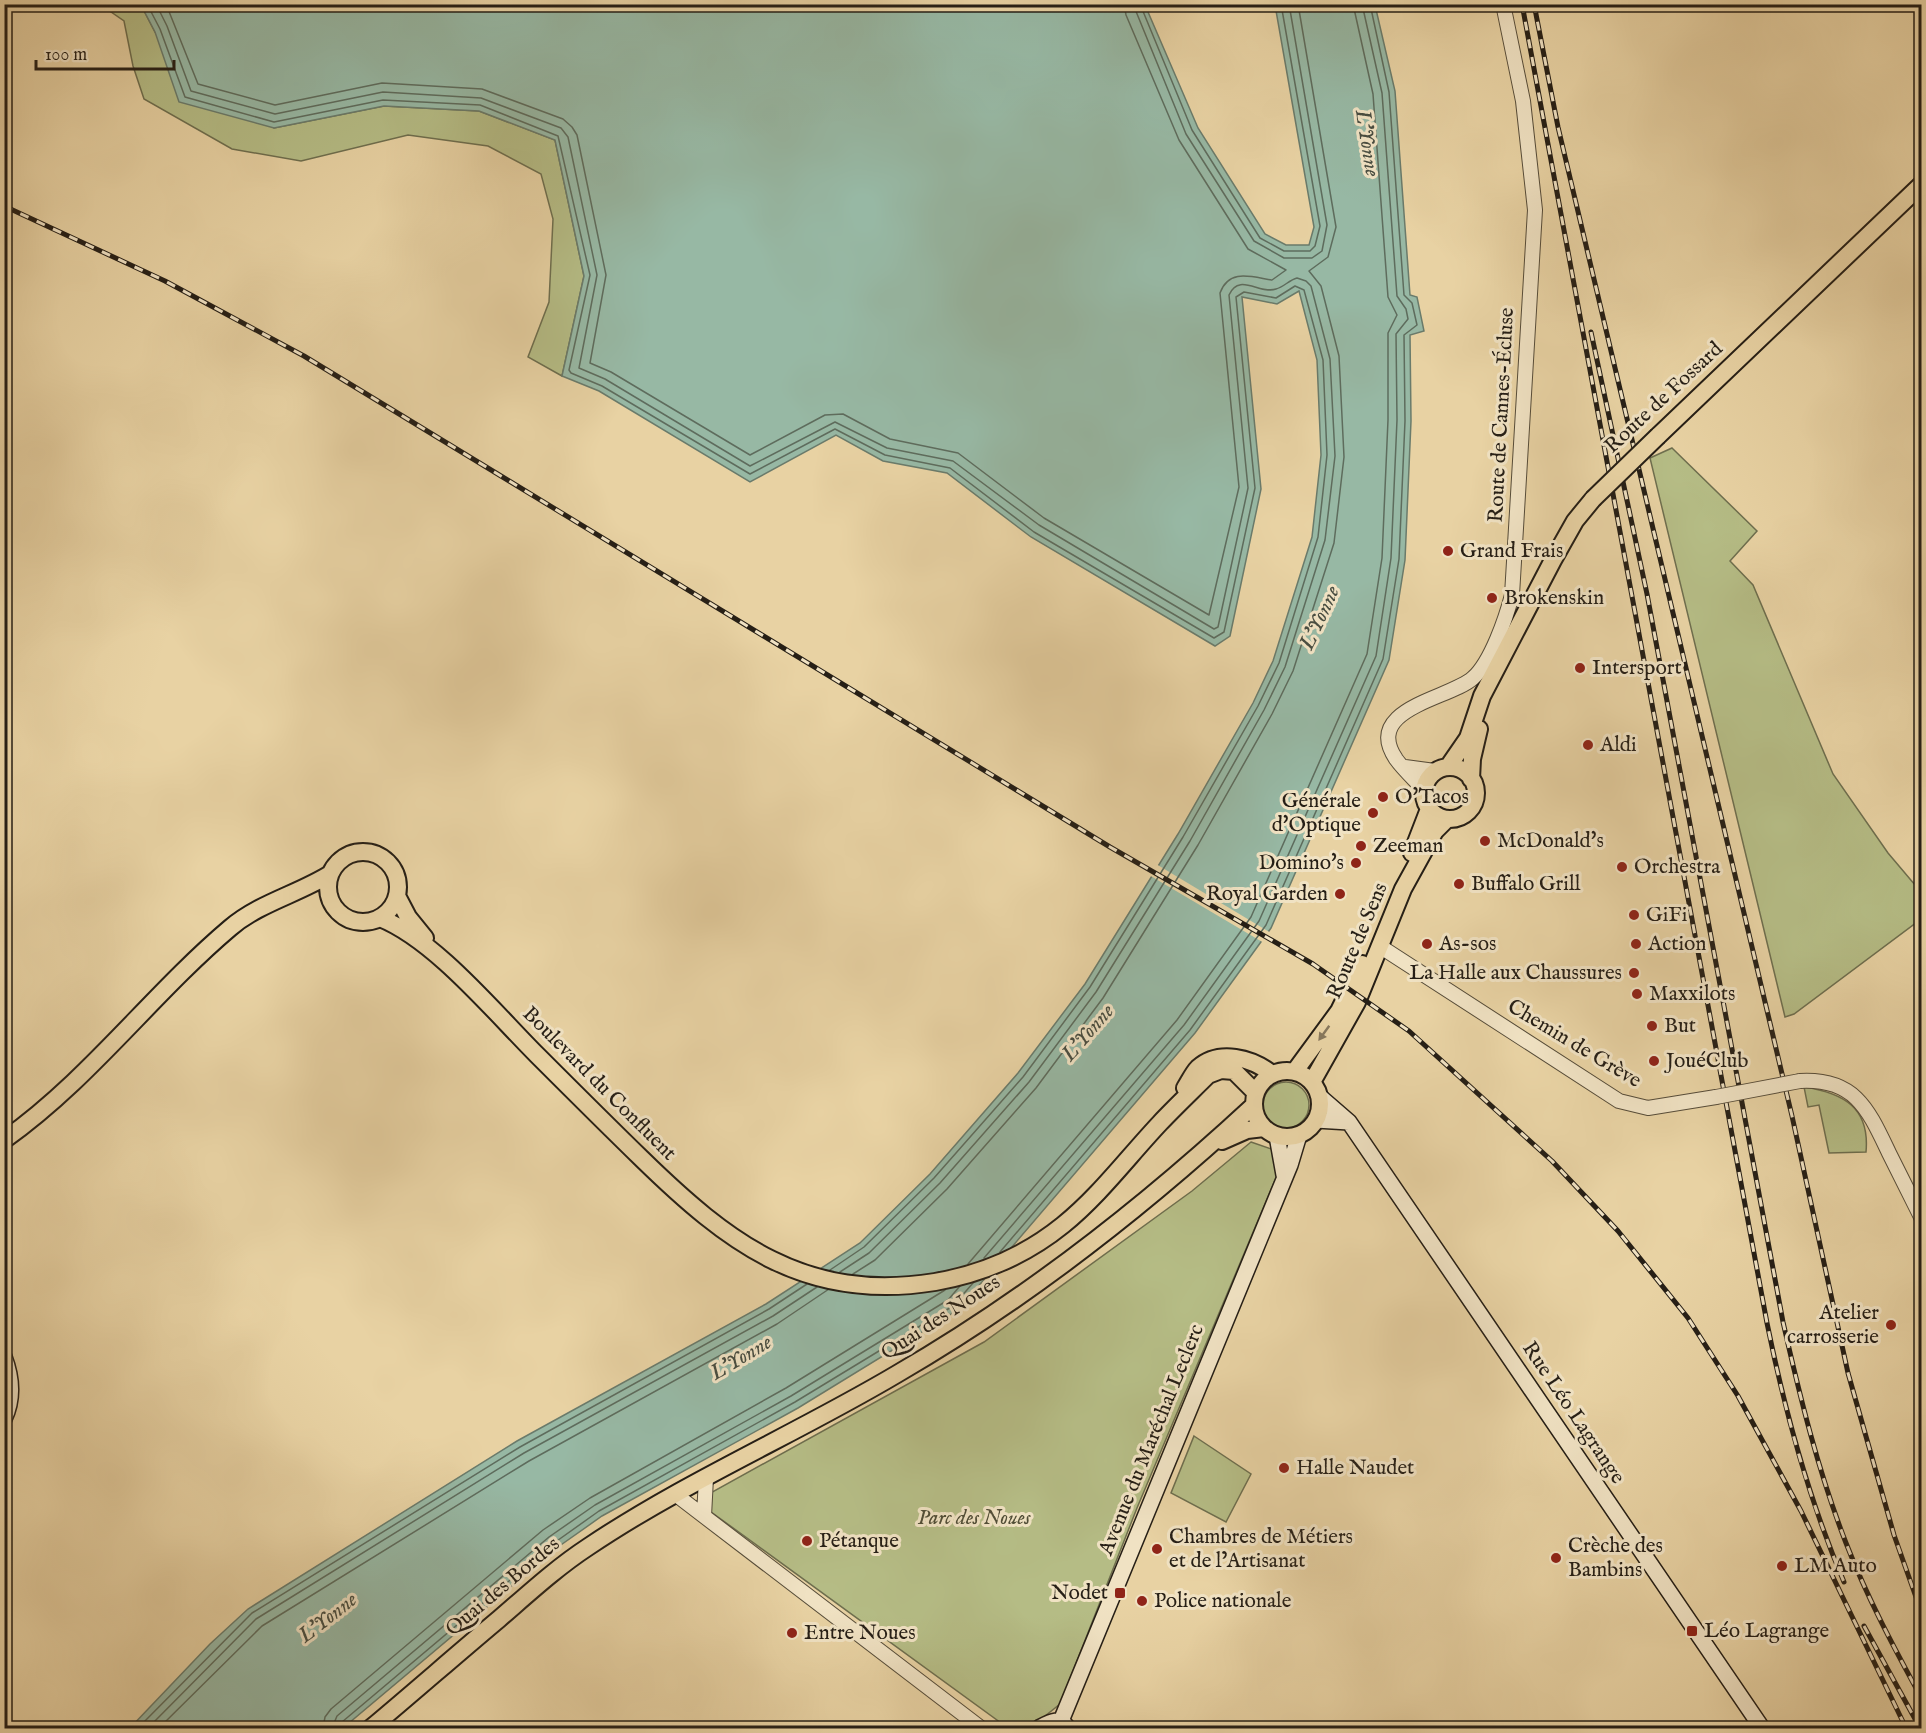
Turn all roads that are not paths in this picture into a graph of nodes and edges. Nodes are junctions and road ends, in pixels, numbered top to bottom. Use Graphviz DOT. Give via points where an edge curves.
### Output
graph roads {
  1 [pos="1503,4"];
  2 [pos="1922,184"];
  3 [pos="1490,685"];
  4 [pos="1405,767"];
  5 [pos="1442,769"];
  6 [pos="1471,779"];
  7 [pos="1424,790"];
  8 [pos="1429,809"];
  9 [pos="1447,819"];
  10 [pos="330,874"];
  11 [pos="397,896"];
  12 [pos="332,904"];
  13 [pos="263,907"];
  14 [pos="380,918"];
  15 [pos="1381,947"];
  16 [pos="448,966"];
  17 [pos="1295,1071"];
  18 [pos="1272,1074"];
  19 [pos="1316,1089"];
  20 [pos="65,1090"];
  21 [pos="1254,1099"];
  22 [pos="1316,1120"];
  23 [pos="1161,1121"];
  24 [pos="1349,1122"];
  25 [pos="4,1127"];
  26 [pos="1270,1132"];
  27 [pos="1299,1135"];
  28 [pos="4,1140"];
  29 [pos="1210,1146"];
  30 [pos="1284,1175"];
  31 [pos="1922,1220"];
  32 [pos="4,1357"];
  33 [pos="4,1419"];
  34 [pos="706,1478"];
  35 [pos="675,1494"];
  36 [pos="704,1516"];
  37 [pos="1064,1725"];
  38 [pos="371,1728"];
  39 [pos="981,1728"];
  40 [pos="1039,1728"];
  41 [pos="1762,1728"];
  1 -- 4 [label="street, Route de Cannes-Écluse" via="1523,101 1535,210 1512,595 1503,623 1476,676 1459,688 1407,708 1398,717 1392,728 1391,749"];
  2 -- 3 [label="main road, Route de Fossard, bridge" via="1593,499 1553,560"];
  3 -- 5 [label="main road, Route de Fossard" via="1476,710 1468,738"];
  3 -- 6 [label="main road, Route de Fossard"];
  4 -- 5 [label="street"];
  4 -- 7 [label="street, Route de Cannes-Écluse"];
  5 -- 6 [label="main road" via="1461,770"];
  5 -- 7 [label="main road"];
  6 -- 9 [label="main road" via="1476,791 1473,806 1462,816"];
  7 -- 8 [label="main road"];
  8 -- 9 [label="main road"];
  8 -- 17 [label="main road, Route de Sens, one-way" via="1347,996 1325,1033"];
  9 -- 15 [label="main road, Route de Sens" via="1403,889"];
  10 -- 11 [label="main road" via="350,855 359,852 378,856 393,869"];
  10 -- 12 [label="main road" via="328,894"];
  10 -- 13 [label="main road"];
  11 -- 14 [label="main road"];
  11 -- 16 [label="main road, Boulevard du Confluent" via="408,917"];
  12 -- 13 [label="main road" via="309,898"];
  12 -- 14 [label="main road" via="354,922"];
  13 -- 20 [label="main road" via="232,926"];
  14 -- 16 [label="main road, Boulevard du Confluent" via="399,926"];
  15 -- 19 [label="main road, Route de Sens"];
  15 -- 31 [label="street, Chemin de Grève, bridge" via="1619,1101 1648,1108 1800,1081 1839,1086 1863,1104"];
  16 -- 23 [label="main road, Boulevard du Confluent" via="688,1204 721,1230 781,1264 830,1280 912,1286 955,1279 1003,1261 1062,1226"];
  17 -- 18 [label="main road"];
  17 -- 19 [label="main road"];
  18 -- 21 [label="main road" via="1259,1085"];
  18 -- 23 [label="main road" via="1262,1065 1234,1057 1214,1059 1199,1068"];
  19 -- 22 [label="main road"];
  19 -- 24 [label="main road, Rue Léo Lagrange"];
  20 -- 25 [label="main road"];
  20 -- 28 [label="main road" via="36,1118"];
  21 -- 23 [label="main road" via="1234,1071 1221,1070 1208,1076"];
  21 -- 26 [label="main road" via="1258,1122"];
  21 -- 29 [label="main road"];
  22 -- 24 [label="main road"];
  22 -- 27 [label="main road"];
  24 -- 41 [label="main road, Rue Léo Lagrange"];
  26 -- 27 [label="main road"];
  26 -- 29 [label="main road" via="1247,1130"];
  26 -- 30 [label="main road"];
  27 -- 30 [label="main road, Avenue du Maréchal Leclerc"];
  29 -- 34 [label="main road, Quai des Noues" via="1025,1292 957,1338"];
  30 -- 37 [label="main road, Avenue du Maréchal Leclerc"];
  32 -- 33 [label="main road" via="10,1371 11,1393"];
  34 -- 35 [label="main road, Quai des Noues"];
  34 -- 36 [label="street"];
  35 -- 36 [label="street"];
  35 -- 38 [label="main road, Quai des Bordes" via="567,1562"];
  36 -- 39 [label="street"];
  37 -- 40 [label="main road" via="1055,1720"];
}
